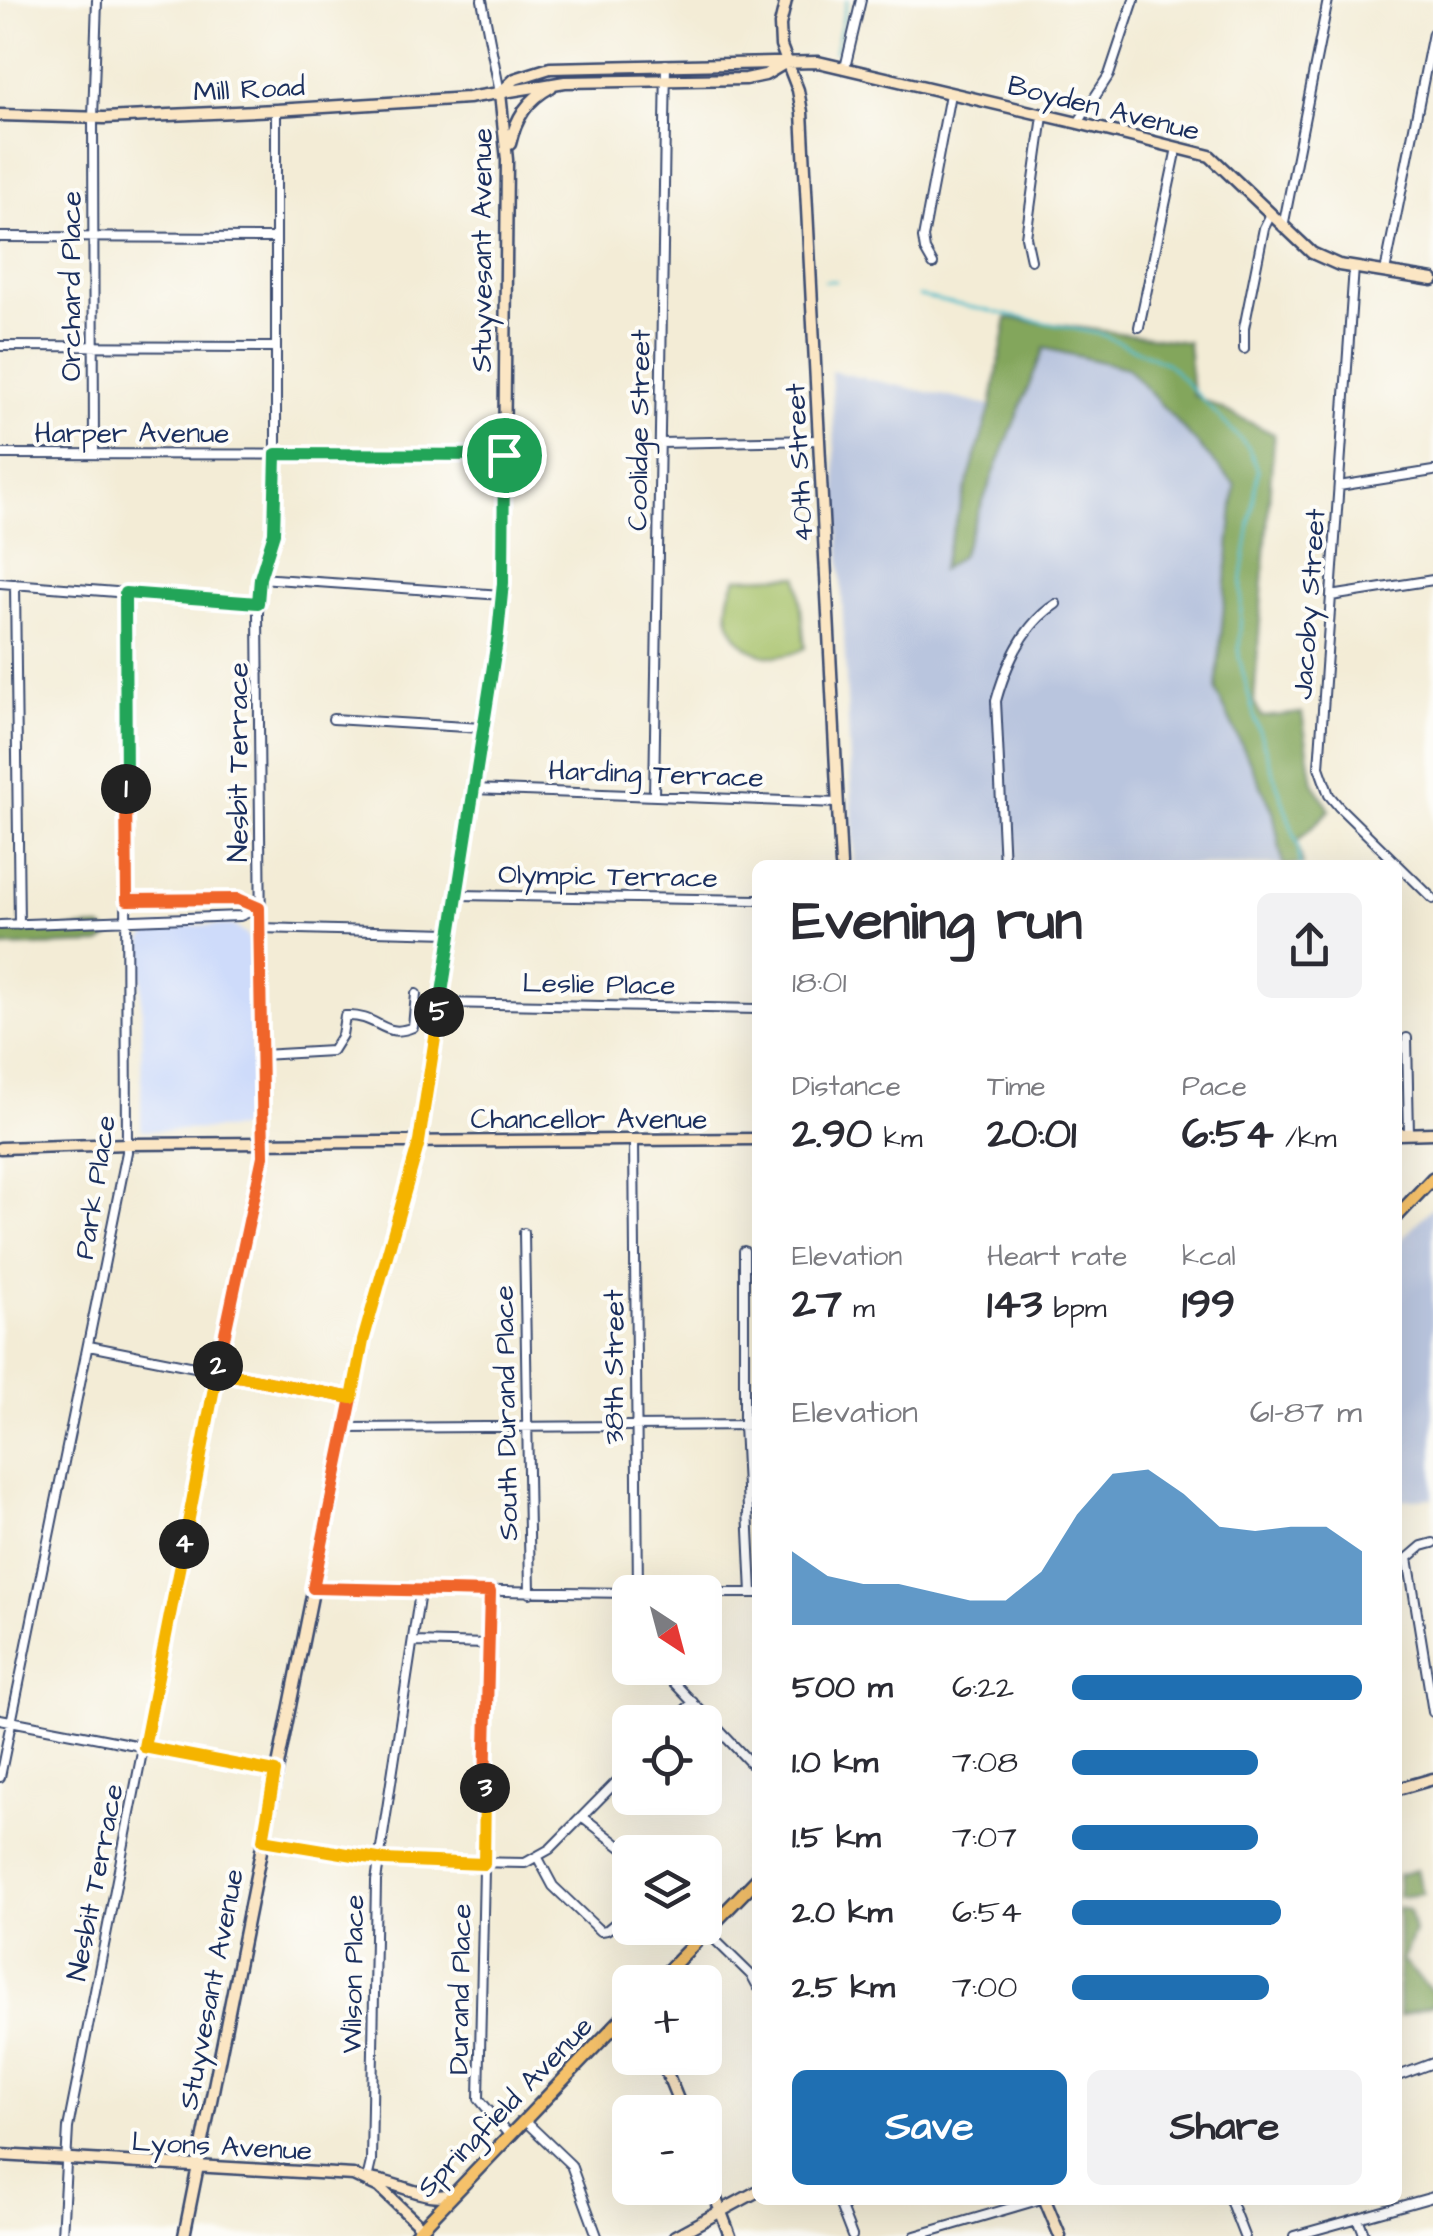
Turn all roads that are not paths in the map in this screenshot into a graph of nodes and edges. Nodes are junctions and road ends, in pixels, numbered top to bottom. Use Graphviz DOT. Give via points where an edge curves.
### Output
graph roads {
  1 [pos="97,0"];
  2 [pos="482,0"];
  3 [pos="786,0"];
  4 [pos="862,0"];
  5 [pos="1134,0"];
  6 [pos="1328,0"];
  7 [pos="1433,33"];
  8 [pos="786,62"];
  9 [pos="666,64"];
  10 [pos="845,68"];
  11 [pos="666,80"];
  12 [pos="566,82"];
  13 [pos="500,93"];
  14 [pos="950,94"];
  15 [pos="276,110"];
  16 [pos="0,115"];
  17 [pos="1042,116"];
  18 [pos="92,118"];
  19 [pos="1078,124"];
  20 [pos="1177,148"];
  21 [pos="507,160"];
  22 [pos="1270,214"];
  23 [pos="1283,227"];
  24 [pos="0,238"];
  25 [pos="92,238"];
  26 [pos="276,238"];
  27 [pos="1030,260"];
  28 [pos="932,264"];
  29 [pos="1354,267"];
  30 [pos="1385,272"];
  31 [pos="1433,280"];
  32 [pos="1139,327"];
  33 [pos="0,346"];
  34 [pos="92,346"];
  35 [pos="276,346"];
  36 [pos="1244,349"];
  37 [pos="819,440"];
  38 [pos="660,443"];
  39 [pos="0,454"];
  40 [pos="94,454"];
  41 [pos="276,454"];
  42 [pos="504,455"];
  43 [pos="1433,470"];
  44 [pos="1340,486"];
  45 [pos="260,578"];
  46 [pos="1433,580"];
  47 [pos="0,583"];
  48 [pos="15,584"];
  49 [pos="125,593"];
  50 [pos="502,595"];
  51 [pos="1331,596"];
  52 [pos="258,603"];
  53 [pos="1056,604"];
  54 [pos="334,720"];
  55 [pos="482,728"];
  56 [pos="473,789"];
  57 [pos="654,796"];
  58 [pos="838,803"];
  59 [pos="841,860"];
  60 [pos="1004,860"];
  61 [pos="1389,860"];
  62 [pos="1402,872"];
  63 [pos="457,895"];
  64 [pos="1433,899"];
  65 [pos="127,900"];
  66 [pos="752,900"];
  67 [pos="259,908"];
  68 [pos="127,920"];
  69 [pos="18,925"];
  70 [pos="0,926"];
  71 [pos="260,928"];
  72 [pos="450,933"];
  73 [pos="416,994"];
  74 [pos="440,1003"];
  75 [pos="752,1009"];
  76 [pos="1407,1038"];
  77 [pos="262,1054"];
  78 [pos="1403,1134"];
  79 [pos="1433,1134"];
  80 [pos="752,1139"];
  81 [pos="634,1140"];
  82 [pos="419,1142"];
  83 [pos="264,1143"];
  84 [pos="128,1144"];
  85 [pos="0,1148"];
  86 [pos="1433,1178"];
  87 [pos="1402,1211"];
  88 [pos="524,1233"];
  89 [pos="744,1251"];
  90 [pos="89,1346"];
  91 [pos="217,1372"];
  92 [pos="352,1398"];
  93 [pos="744,1425"];
  94 [pos="752,1425"];
  95 [pos="636,1426"];
  96 [pos="528,1427"];
  97 [pos="345,1428"];
  98 [pos="1433,1543"];
  99 [pos="752,1547"];
  100 [pos="638,1575"];
  101 [pos="313,1588"];
  102 [pos="420,1592"];
  103 [pos="490,1592"];
  104 [pos="530,1593"];
  105 [pos="612,1593"];
  106 [pos="722,1593"];
  107 [pos="752,1593"];
  108 [pos="413,1642"];
  109 [pos="488,1644"];
  110 [pos="676,1685"];
  111 [pos="693,1702"];
  112 [pos="690,1705"];
  113 [pos="1433,1712"];
  114 [pos="0,1719"];
  115 [pos="11,1721"];
  116 [pos="144,1747"];
  117 [pos="752,1764"];
  118 [pos="275,1772"];
  119 [pos="0,1777"];
  120 [pos="1433,1779"];
  121 [pos="612,1787"];
  122 [pos="1402,1789"];
  123 [pos="583,1817"];
  124 [pos="263,1840"];
  125 [pos="612,1840"];
  126 [pos="538,1858"];
  127 [pos="378,1860"];
  128 [pos="484,1864"];
  129 [pos="752,1884"];
  130 [pos="722,1915"];
  131 [pos="612,1926"];
  132 [pos="693,1945"];
  133 [pos="720,1945"];
  134 [pos="673,1965"];
  135 [pos="752,1976"];
  136 [pos="612,2033"];
  137 [pos="1433,2064"];
  138 [pos="1402,2075"];
  139 [pos="525,2121"];
  140 [pos="510,2136"];
  141 [pos="0,2156"];
  142 [pos="66,2160"];
  143 [pos="198,2166"];
  144 [pos="367,2179"];
  145 [pos="456,2192"];
  146 [pos="752,2195"];
  147 [pos="1433,2196"];
  148 [pos="1402,2203"];
  149 [pos="718,2205"];
  150 [pos="840,2205"];
  151 [pos="1024,2205"];
  152 [pos="1044,2205"];
  153 [pos="1232,2205"];
  154 [pos="1394,2205"];
  155 [pos="721,2212"];
  156 [pos="1358,2218"];
  157 [pos="418,2232"];
  158 [pos="62,2236"];
  159 [pos="184,2236"];
  160 [pos="598,2236"];
  161 [pos="675,2236"];
  162 [pos="730,2236"];
  163 [pos="852,2236"];
  164 [pos="916,2236"];
  165 [pos="1060,2236"];
  166 [pos="1244,2236"];
  167 [pos="1294,2236"];
  168 [pos="1365,2236"];
  1 -- 18 [label="street, Orchard Place"];
  2 -- 13 [label="street"];
  3 -- 8 [label="main road" via="780,37"];
  4 -- 10 [label="street"];
  5 -- 19 [label="street" via="1109,75"];
  6 -- 23 [label="street"];
  7 -- 30 [label="street"];
  8 -- 9 [label="main road, Stuyvesant Avenue"];
  8 -- 10 [label="main road, Boyden Avenue"];
  8 -- 11 [label="main road, Stuyvesant Avenue" via="755,78"];
  8 -- 37 [label="main road, 40th Street" via="802,112"];
  9 -- 11 [label="street, Coolidge Street"];
  9 -- 13 [label="main road, Stuyvesant Avenue" via="539,70"];
  10 -- 14 [label="main road, Boyden Avenue"];
  11 -- 12 [label="main road, Stuyvesant Avenue"];
  11 -- 38 [label="street, Coolidge Street"];
  12 -- 13 [label="main road, Stuyvesant Avenue"];
  12 -- 21 [label="main road" via="525,107"];
  13 -- 15 [label="main road, Mill Road"];
  13 -- 21 [label="main road, Stuyvesant Avenue"];
  14 -- 17 [label="main road, Boyden Avenue"];
  14 -- 28 [label="street" via="923,238"];
  15 -- 18 [label="main road, Mill Road"];
  15 -- 26 [label="street, Nesbit Terrace"];
  16 -- 18 [label="main road, Mill Road"];
  17 -- 19 [label="main road, Boyden Avenue"];
  17 -- 27 [label="street" via="1026,237"];
  18 -- 25 [label="street, Orchard Place"];
  19 -- 20 [label="main road, Boyden Avenue"];
  20 -- 22 [label="main road, Boyden Avenue" via="1220,163"];
  20 -- 32 [label="street"];
  21 -- 42 [label="main road, Stuyvesant Avenue"];
  22 -- 23 [label="main road, Boyden Avenue"];
  22 -- 36 [label="street"];
  23 -- 29 [label="main road, Boyden Avenue" via="1312,253"];
  24 -- 25 [label="street"];
  25 -- 26 [label="street"];
  25 -- 34 [label="street, Orchard Place"];
  26 -- 35 [label="street, Nesbit Terrace"];
  29 -- 30 [label="main road, Boyden Avenue"];
  29 -- 44 [label="street, Jacoby Street"];
  30 -- 31 [label="main road, Boyden Avenue"];
  33 -- 34 [label="street"];
  34 -- 35 [label="street"];
  34 -- 40 [label="street, Orchard Place"];
  35 -- 41 [label="street, Nesbit Terrace"];
  37 -- 38 [label="street"];
  37 -- 58 [label="main road, 40th Street"];
  38 -- 57 [label="street, Coolidge Street"];
  39 -- 40 [label="street, Harper Avenue"];
  40 -- 41 [label="street, Harper Avenue"];
  41 -- 42 [label="street, Harper Avenue"];
  41 -- 45 [label="street, Nesbit Terrace" via="274,533"];
  42 -- 50 [label="main road, Stuyvesant Avenue"];
  43 -- 44 [label="street"];
  44 -- 51 [label="street, Jacoby Street"];
  45 -- 50 [label="street"];
  45 -- 52 [label="street, Nesbit Terrace"];
  46 -- 51 [label="street"];
  47 -- 48 [label="street"];
  48 -- 49 [label="street"];
  48 -- 69 [label="street"];
  49 -- 52 [label="street"];
  49 -- 65 [label="street, Park Place"];
  50 -- 55 [label="main road, Stuyvesant Avenue"];
  51 -- 61 [label="street, Jacoby Street" via="1319,767 1339,808"];
  52 -- 67 [label="street, Nesbit Terrace"];
  53 -- 60 [label="street" via="1030,624 996,701"];
  54 -- 55 [label="street"];
  55 -- 56 [label="main road, Stuyvesant Avenue"];
  56 -- 57 [label="street, Harding Terrace"];
  56 -- 63 [label="main road, Stuyvesant Avenue"];
  57 -- 58 [label="street, Harding Terrace"];
  58 -- 59 [label="main road, 40th Street"];
  62 -- 64 [label="street, Jacoby Street"];
  63 -- 66 [label="street, Olympic Terrace"];
  63 -- 72 [label="main road, Stuyvesant Avenue"];
  65 -- 67 [label="street" via="238,899"];
  65 -- 68 [label="street, Park Place"];
  67 -- 68 [label="street" via="240,916"];
  67 -- 71 [label="street, Nesbit Terrace"];
  68 -- 69 [label="street"];
  68 -- 84 [label="street, Park Place"];
  69 -- 70 [label="street"];
  71 -- 72 [label="street"];
  71 -- 77 [label="street, Nesbit Terrace"];
  72 -- 74 [label="main road, Stuyvesant Avenue"];
  73 -- 77 [label="street" via="413,1027 406,1030 345,1016 332,1051"];
  74 -- 75 [label="street, Leslie Place"];
  74 -- 82 [label="main road, Stuyvesant Avenue"];
  76 -- 78 [label="street"];
  77 -- 83 [label="street, Nesbit Terrace"];
  78 -- 79 [label="main road"];
  80 -- 81 [label="main road, Chancellor Avenue"];
  81 -- 82 [label="main road, Chancellor Avenue"];
  81 -- 95 [label="street, 38th Street"];
  82 -- 83 [label="main road, Chancellor Avenue"];
  82 -- 92 [label="main road, Stuyvesant Avenue"];
  83 -- 84 [label="main road, Chancellor Avenue"];
  83 -- 91 [label="street, Nesbit Terrace"];
  84 -- 85 [label="main road, Chancellor Avenue"];
  84 -- 90 [label="street, Park Place"];
  86 -- 87 [label="main road"];
  88 -- 96 [label="street, South Durand Place"];
  89 -- 93 [label="street"];
  90 -- 91 [label="street"];
  90 -- 115 [label="street, Park Place"];
  91 -- 92 [label="street"];
  91 -- 116 [label="street, Nesbit Terrace"];
  92 -- 97 [label="main road, Stuyvesant Avenue"];
  93 -- 94 [label="street"];
  93 -- 95 [label="street"];
  93 -- 99 [label="street"];
  95 -- 96 [label="street"];
  95 -- 100 [label="street, 38th Street"];
  96 -- 97 [label="street"];
  96 -- 104 [label="street, South Durand Place"];
  97 -- 101 [label="main road, Stuyvesant Avenue"];
  98 -- 113 [label="street" via="1408,1558"];
  101 -- 102 [label="street"];
  101 -- 118 [label="main road, Stuyvesant Avenue"];
  102 -- 103 [label="street"];
  102 -- 108 [label="street, Wilson Place"];
  103 -- 104 [label="street"];
  103 -- 109 [label="street, Durand Place"];
  104 -- 105 [label="street"];
  106 -- 107 [label="street"];
  108 -- 109 [label="street"];
  108 -- 127 [label="street, Wilson Place"];
  109 -- 128 [label="street, Durand Place"];
  110 -- 111 [label="street"];
  111 -- 112 [label="street"];
  111 -- 117 [label="street"];
  114 -- 115 [label="street"];
  115 -- 116 [label="street"];
  115 -- 119 [label="street, Park Place"];
  116 -- 118 [label="street"];
  116 -- 142 [label="street, Nesbit Terrace"];
  118 -- 124 [label="main road, Stuyvesant Avenue"];
  120 -- 122 [label="main road"];
  121 -- 123 [label="street"];
  123 -- 125 [label="street"];
  123 -- 126 [label="street"];
  124 -- 127 [label="street"];
  124 -- 143 [label="main road, Stuyvesant Avenue"];
  126 -- 128 [label="street"];
  126 -- 131 [label="street" via="553,1886 600,1931"];
  127 -- 128 [label="street"];
  127 -- 144 [label="street, Wilson Place"];
  128 -- 140 [label="street, Durand Place" via="479,2098"];
  129 -- 130 [label="main road"];
  132 -- 134 [label="main road"];
  133 -- 135 [label="street"];
  136 -- 139 [label="main road, Springfield Avenue"];
  137 -- 138 [label="street"];
  139 -- 140 [label="main road, Springfield Avenue"];
  139 -- 160 [label="street" via="571,2164"];
  140 -- 145 [label="main road, Springfield Avenue"];
  141 -- 142 [label="main road, Lyons Avenue"];
  142 -- 143 [label="main road, Lyons Avenue"];
  142 -- 158 [label="street, Nesbit Terrace"];
  143 -- 144 [label="main road, Lyons Avenue"];
  143 -- 159 [label="main road, Stuyvesant Avenue"];
  144 -- 145 [label="main road, Lyons Avenue" via="434,2197"];
  144 -- 157 [label="main road"];
  145 -- 157 [label="main road, Springfield Avenue"];
  146 -- 155 [label="main road"];
  147 -- 148 [label="street"];
  149 -- 155 [label="main road"];
  150 -- 163 [label="street"];
  151 -- 164 [label="street"];
  152 -- 165 [label="main road"];
  153 -- 166 [label="street"];
  154 -- 156 [label="street"];
  155 -- 161 [label="main road"];
  155 -- 162 [label="main road"];
  156 -- 167 [label="street"];
  156 -- 168 [label="street"];
}
